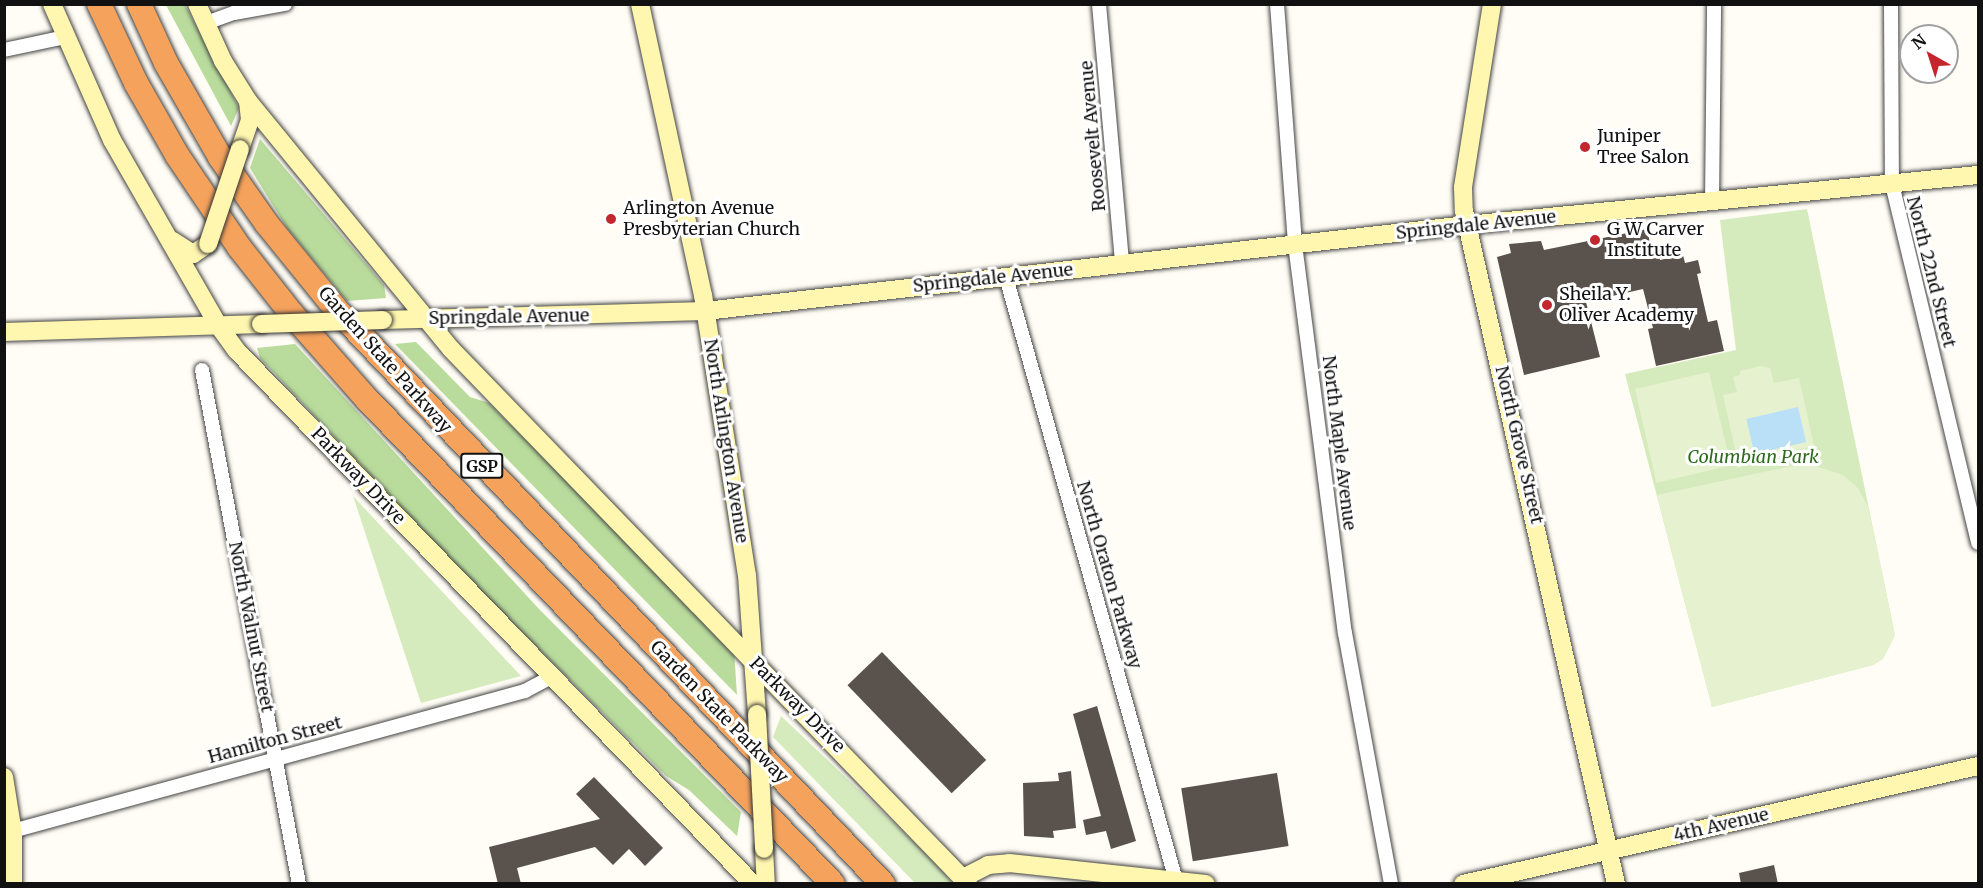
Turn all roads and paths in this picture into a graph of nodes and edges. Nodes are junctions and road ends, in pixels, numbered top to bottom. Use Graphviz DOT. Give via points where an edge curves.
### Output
graph roads {
  1 [pos="52,4"];
  2 [pos="99,4"];
  3 [pos="139,4"];
  4 [pos="197,4"];
  5 [pos="285,4"];
  6 [pos="640,4"];
  7 [pos="1099,4"];
  8 [pos="1277,4"];
  9 [pos="1492,4"];
  10 [pos="1714,4"];
  11 [pos="1891,4"];
  12 [pos="206,24"];
  13 [pos="65,37"];
  14 [pos="4,50"];
  15 [pos="248,101"];
  16 [pos="1978,175"];
  17 [pos="1892,184"];
  18 [pos="1712,203"];
  19 [pos="1467,225"];
  20 [pos="163,227"];
  21 [pos="1295,244"];
  22 [pos="1122,264"];
  23 [pos="1006,277"];
  24 [pos="705,311"];
  25 [pos="426,320"];
  26 [pos="218,325"];
  27 [pos="4,332"];
  28 [pos="202,370"];
  29 [pos="1978,543"];
  30 [pos="754,661"];
  31 [pos="553,676"];
  32 [pos="276,758"];
  33 [pos="1978,766"];
  34 [pos="4,777"];
  35 [pos="9,833"];
  36 [pos="1609,852"];
  37 [pos="966,881"];
  38 [pos="1176,882"];
  39 [pos="13,884"];
  40 [pos="299,884"];
  41 [pos="753,884"];
  42 [pos="766,884"];
  43 [pos="833,884"];
  44 [pos="883,884"];
  45 [pos="1206,884"];
  46 [pos="1391,884"];
  47 [pos="1463,884"];
  48 [pos="1616,884"];
  1 -- 13 [label="street, Parkway Drive"];
  2 -- 43 [label="highway, Garden State Parkway / GSP" via="136,83 177,155 273,292 359,390"];
  3 -- 44 [label="highway, Garden State Parkway / GSP" via="166,63 220,157 267,224 336,309"];
  4 -- 12 [label="street"];
  5 -- 12 [label="street" via="234,13"];
  6 -- 24 [label="street, North Arlington Avenue" via="692,230"];
  7 -- 22 [label="street, Roosevelt Avenue"];
  8 -- 21 [label="street, North Maple Avenue"];
  9 -- 19 [label="street, North Grove Street" via="1463,188"];
  10 -- 18 [label="street"];
  11 -- 17 [label="street, North 22nd Street"];
  12 -- 15 [label="street"];
  13 -- 14 [label="street"];
  13 -- 20 [label="street, Parkway Drive" via="112,140"];
  15 -- 20 [label="street, bridge" via="250,120 208,244 198,253 188,252"];
  15 -- 25 [label="street"];
  16 -- 17 [label="street, Springdale Avenue"];
  17 -- 18 [label="street, Springdale Avenue"];
  17 -- 29 [label="street, North 22nd Street"];
  18 -- 19 [label="street, Springdale Avenue"];
  19 -- 21 [label="street, Springdale Avenue"];
  19 -- 36 [label="street, North Grove Street"];
  20 -- 26 [label="street, Parkway Drive"];
  21 -- 22 [label="street, Springdale Avenue"];
  21 -- 46 [label="street, North Maple Avenue" via="1345,633"];
  22 -- 23 [label="street, Springdale Avenue"];
  23 -- 24 [label="street, Springdale Avenue"];
  23 -- 38 [label="street, North Oraton Parkway"];
  24 -- 25 [label="street, Springdale Avenue"];
  24 -- 30 [label="street, North Arlington Avenue" via="747,575"];
  25 -- 26 [label="street, Springdale Avenue, bridge"];
  25 -- 30 [label="street, Parkway Drive"];
  26 -- 27 [label="street, Springdale Avenue"];
  26 -- 31 [label="street, Parkway Drive" via="248,363"];
  28 -- 32 [label="street, North Walnut Street"];
  30 -- 37 [label="street, Parkway Drive"];
  30 -- 42 [label="street, North Arlington Avenue, bridge"];
  31 -- 32 [label="street, Hamilton Street" via="525,691"];
  31 -- 41 [label="street, Parkway Drive"];
  32 -- 35 [label="street, Hamilton Street"];
  32 -- 40 [label="street, North Walnut Street"];
  33 -- 36 [label="street, 4th Avenue"];
  34 -- 35 [label="street"];
  35 -- 39 [label="street"];
  36 -- 47 [label="street, 4th Avenue"];
  36 -- 48 [label="street, North Grove Street"];
  37 -- 38 [label="street" via="988,865 1009,864"];
  38 -- 45 [label="street"];
}
